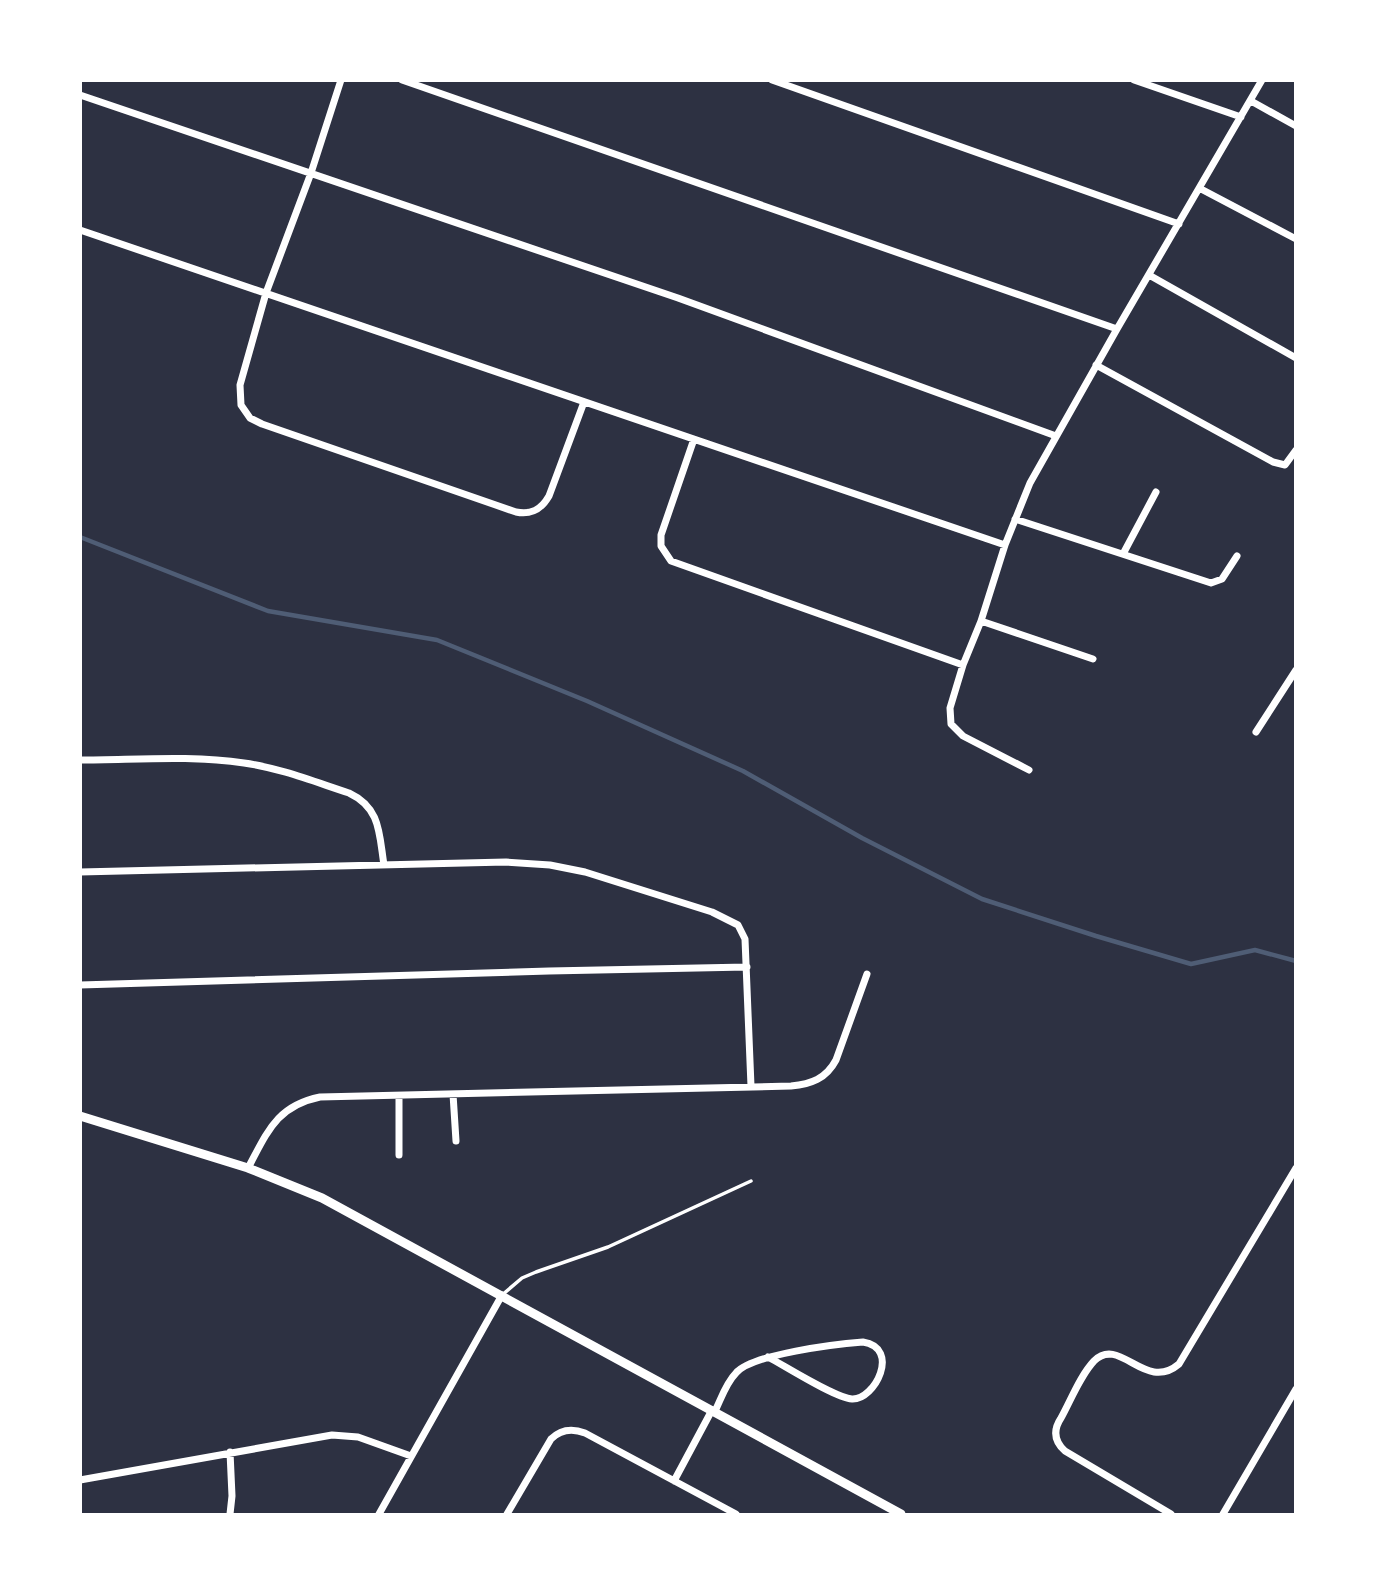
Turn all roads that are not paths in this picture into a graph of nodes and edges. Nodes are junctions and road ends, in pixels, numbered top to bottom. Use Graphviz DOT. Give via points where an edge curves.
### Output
graph roads {
  1 [pos="341,80"];
  2 [pos="402,80"];
  3 [pos="772,80"];
  4 [pos="1134,80"];
  5 [pos="1262,80"];
  6 [pos="80,95"];
  7 [pos="1251,101"];
  8 [pos="1241,117"];
  9 [pos="1296,126"];
  10 [pos="311,173"];
  11 [pos="1201,189"];
  12 [pos="1179,224"];
  13 [pos="80,230"];
  14 [pos="1296,239"];
  15 [pos="1149,275"];
  16 [pos="266,293"];
  17 [pos="1117,328"];
  18 [pos="1296,358"];
  19 [pos="1096,365"];
  20 [pos="584,402"];
  21 [pos="1056,436"];
  22 [pos="694,439"];
  23 [pos="1296,450"];
  24 [pos="1156,492"];
  25 [pos="1015,519"];
  26 [pos="1005,545"];
  27 [pos="1123,554"];
  28 [pos="1237,556"];
  29 [pos="981,621"];
  30 [pos="1093,659"];
  31 [pos="963,665"];
  32 [pos="1296,670"];
  33 [pos="1256,732"];
  34 [pos="80,760"];
  35 [pos="1029,770"];
  36 [pos="384,865"];
  37 [pos="80,872"];
  38 [pos="747,967"];
  39 [pos="867,974"];
  40 [pos="80,985"];
  41 [pos="751,1086"];
  42 [pos="453,1094"];
  43 [pos="399,1096"];
  44 [pos="80,1116"];
  45 [pos="456,1141"];
  46 [pos="399,1154"];
  47 [pos="248,1168"];
  48 [pos="1296,1168"];
  49 [pos="751,1181"];
  50 [pos="502,1295"];
  51 [pos="768,1357"];
  52 [pos="1296,1390"];
  53 [pos="713,1410"];
  54 [pos="230,1452"];
  55 [pos="411,1456"];
  56 [pos="80,1480"];
  57 [pos="674,1481"];
  58 [pos="230,1514"];
  59 [pos="379,1514"];
  60 [pos="507,1514"];
  61 [pos="736,1514"];
  62 [pos="901,1514"];
  63 [pos="1171,1514"];
  64 [pos="1223,1514"];
  1 -- 10 [label="street"];
  2 -- 17 [label="street"];
  3 -- 12 [label="street"];
  4 -- 8 [label="street"];
  5 -- 7 [label="street"];
  6 -- 10 [label="street"];
  7 -- 8 [label="street"];
  7 -- 9 [label="street"];
  8 -- 11 [label="street"];
  10 -- 16 [label="street"];
  10 -- 21 [label="street" via="678,298"];
  11 -- 12 [label="street"];
  11 -- 14 [label="street"];
  12 -- 15 [label="street"];
  13 -- 16 [label="street"];
  15 -- 17 [label="street"];
  15 -- 18 [label="street"];
  16 -- 20 [label="street"];
  16 -- 20 [label="street" via="239,392 250,418 516,512 532,512 546,501"];
  17 -- 19 [label="street"];
  19 -- 21 [label="street"];
  19 -- 23 [label="street" via="1273,462 1285,465"];
  20 -- 22 [label="street"];
  21 -- 25 [label="street"];
  22 -- 26 [label="street"];
  22 -- 31 [label="street" via="661,535 671,561"];
  24 -- 27 [label="street"];
  25 -- 26 [label="street"];
  25 -- 27 [label="street"];
  26 -- 29 [label="street"];
  27 -- 28 [label="street" via="1212,583 1222,579"];
  29 -- 30 [label="street"];
  29 -- 31 [label="street"];
  31 -- 35 [label="street" via="950,708 951,724 963,736"];
  32 -- 33 [label="street"];
  34 -- 36 [label="street" via="243,762 349,793 373,812"];
  36 -- 37 [label="street"];
  36 -- 38 [label="street" via="518,863 585,872 733,920 742,932"];
  38 -- 40 [label="street"];
  38 -- 41 [label="street"];
  39 -- 41 [label="street" via="836,1060 824,1076 804,1085"];
  41 -- 42 [label="street"];
  42 -- 43 [label="street"];
  42 -- 45 [label="street"];
  43 -- 46 [label="street"];
  43 -- 47 [label="street" via="320,1097 299,1103 272,1124"];
  44 -- 47 [label="street"];
  47 -- 50 [label="street" via="343,1209"];
  48 -- 63 [label="street" via="1179,1364 1160,1374 1117,1355 1099,1357 1057,1423 1055,1436 1065,1451"];
  49 -- 50 [label="lane" via="608,1247 522,1278"];
  50 -- 53 [label="street"];
  50 -- 55 [label="street"];
  51 -- 51 [label="street" via="863,1342 875,1346 883,1359 871,1388 853,1399"];
  51 -- 53 [label="street" via="736,1373"];
  52 -- 64 [label="street"];
  53 -- 57 [label="street"];
  53 -- 62 [label="street"];
  54 -- 55 [label="street" via="345,1434"];
  54 -- 56 [label="street"];
  54 -- 58 [label="street"];
  55 -- 59 [label="street"];
  57 -- 60 [label="street" via="585,1433 568,1430 551,1439"];
  57 -- 61 [label="street"];
}
